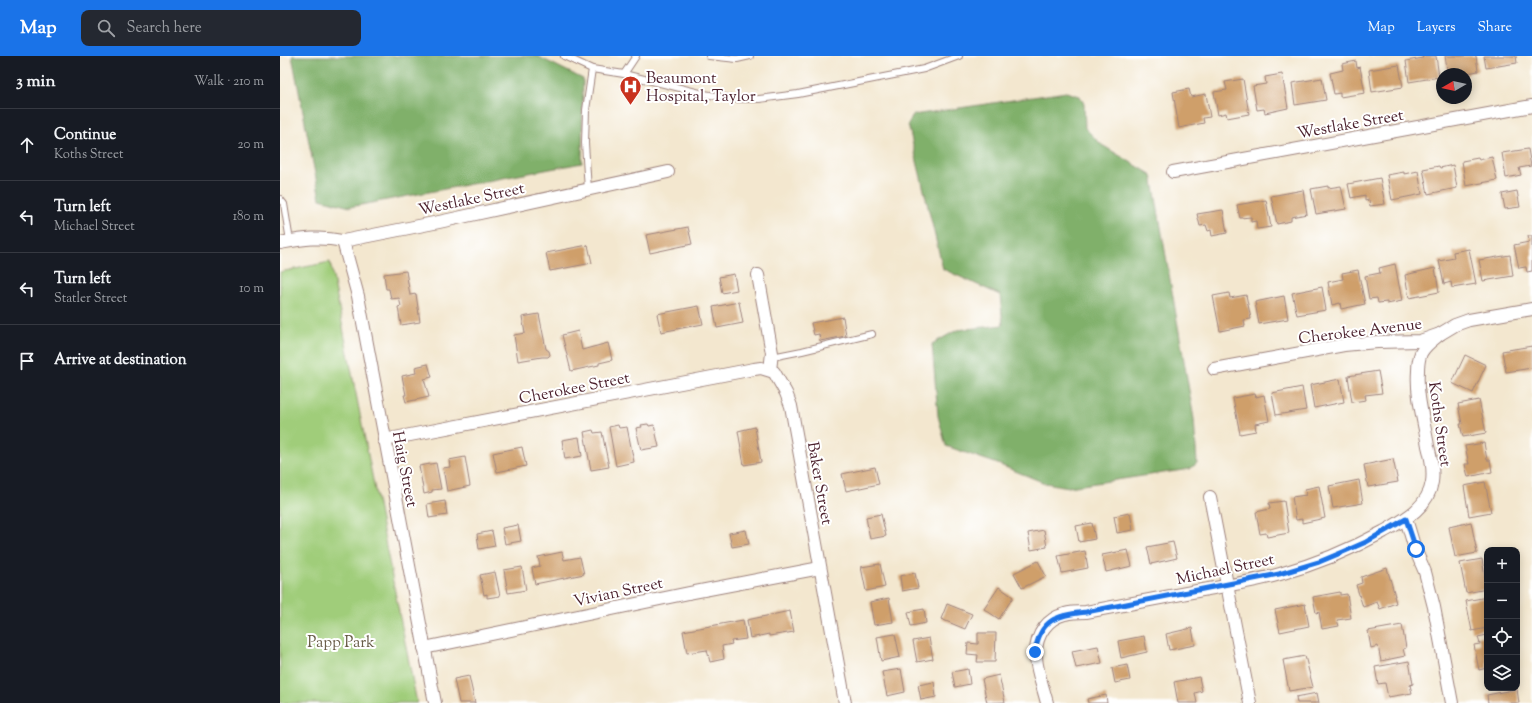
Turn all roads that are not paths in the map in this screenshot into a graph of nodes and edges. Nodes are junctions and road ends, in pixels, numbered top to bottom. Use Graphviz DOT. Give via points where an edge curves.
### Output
graph roads {
  1 [pos="564,56"];
  2 [pos="636,56"];
  3 [pos="709,56"];
  4 [pos="750,56"];
  5 [pos="959,56"];
  6 [pos="592,69"];
  7 [pos="624,74"];
  8 [pos="1532,106"];
  9 [pos="668,172"];
  10 [pos="1173,172"];
  11 [pos="588,190"];
  12 [pos="280,199"];
  13 [pos="343,241"];
  14 [pos="285,242"];
  15 [pos="758,275"];
  16 [pos="1532,309"];
  17 [pos="872,334"];
  18 [pos="1440,334"];
  19 [pos="772,357"];
  20 [pos="1214,369"];
  21 [pos="770,370"];
  22 [pos="384,440"];
  23 [pos="1210,497"];
  24 [pos="1406,519"];
  25 [pos="820,568"];
  26 [pos="1227,585"];
  27 [pos="424,648"];
  28 [pos="435,703"];
  29 [pos="845,703"];
  30 [pos="1047,703"];
  31 [pos="1250,703"];
  32 [pos="1452,703"];
  1 -- 6 [label="lane"];
  2 -- 7 [label="lane"];
  3 -- 4 [label="lane" via="737,59"];
  5 -- 7 [label="lane" via="924,69 798,94 759,99 734,99 704,94"];
  6 -- 7 [label="lane"];
  6 -- 11 [label="lane" via="586,110"];
  8 -- 10 [label="street, Westlake Street"];
  9 -- 11 [label="street, Westlake Street"];
  11 -- 13 [label="street, Westlake Street"];
  12 -- 14 [label="lane" via="284,204"];
  13 -- 14 [label="street, Westlake Street" via="306,238"];
  13 -- 22 [label="street, Haig Street" via="358,296"];
  15 -- 19 [label="street"];
  16 -- 18 [label="street, Cherokee Avenue" via="1470,320"];
  17 -- 19 [label="lane"];
  18 -- 20 [label="street, Cherokee Avenue" via="1420,341 1344,345"];
  18 -- 24 [label="street, Koths Street" via="1421,353 1417,376 1432,465 1432,481 1424,502"];
  19 -- 21 [label="street"];
  21 -- 22 [label="street, Cherokee Street" via="754,369"];
  21 -- 25 [label="street, Baker Street" via="779,379 791,406"];
  22 -- 27 [label="street, Haig Street"];
  23 -- 26 [label="street"];
  24 -- 26 [label="street, Michael Street" via="1366,542 1319,562"];
  24 -- 32 [label="street" via="1425,572 1434,607"];
  25 -- 27 [label="street, Vivian Street"];
  25 -- 29 [label="street, Baker Street"];
  26 -- 30 [label="street, Michael Street" via="1065,614 1055,618 1045,627 1035,652"];
  26 -- 31 [label="street"];
  27 -- 28 [label="street, Haig Street"];
}
